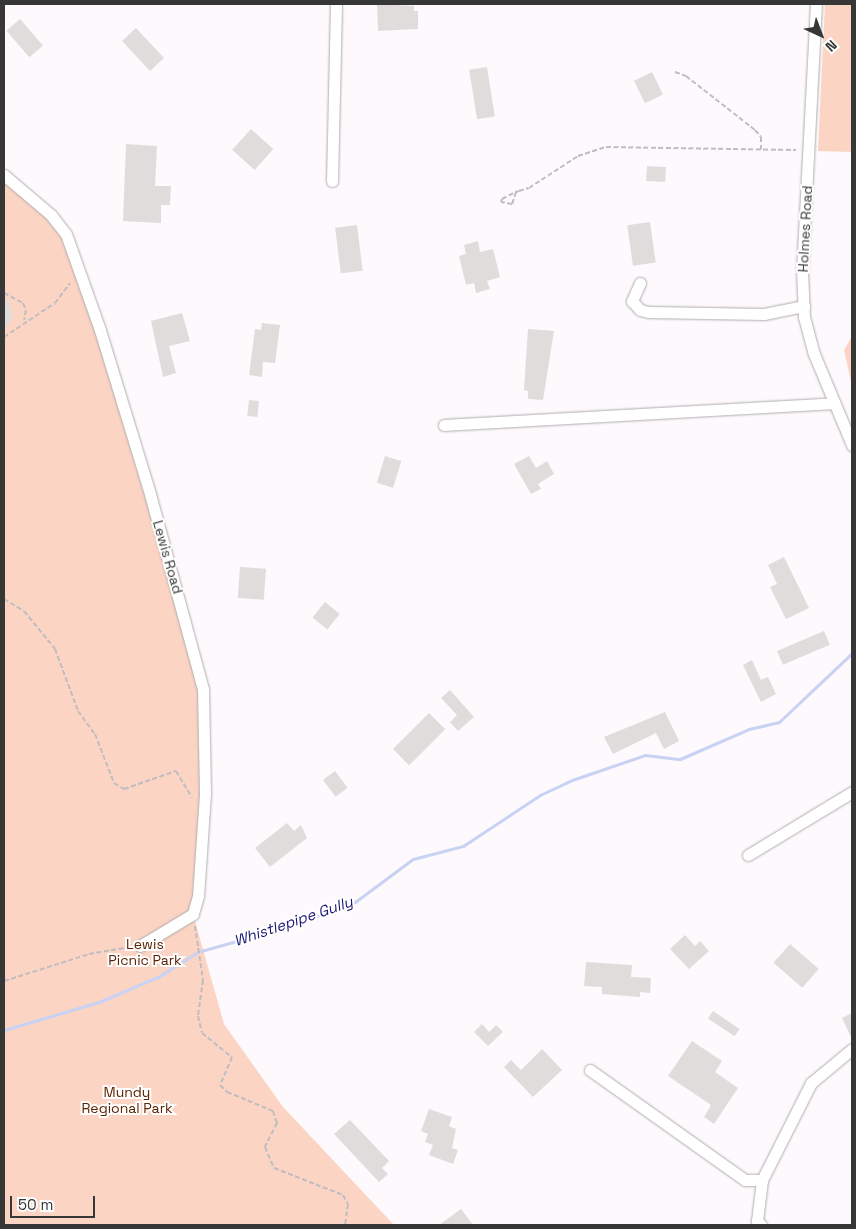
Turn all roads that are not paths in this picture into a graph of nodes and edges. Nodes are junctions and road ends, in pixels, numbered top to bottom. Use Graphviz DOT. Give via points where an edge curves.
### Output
graph roads {
  1 [pos="336,4"];
  2 [pos="816,4"];
  3 [pos="4,175"];
  4 [pos="332,181"];
  5 [pos="640,283"];
  6 [pos="804,306"];
  7 [pos="834,403"];
  8 [pos="444,425"];
  9 [pos="852,445"];
  10 [pos="852,792"];
  11 [pos="748,856"];
  12 [pos="140,946"];
  13 [pos="852,1049"];
  14 [pos="590,1070"];
  15 [pos="762,1180"];
  16 [pos="757,1224"];
  1 -- 4 [label="street"];
  2 -- 6 [label="street, Holmes Road" via="802,270"];
  3 -- 12 [label="street, Lewis Road" via="51,215 61,228 80,272 150,494 203,688 204,794 198,896 193,914"];
  5 -- 6 [label="street" via="632,301 640,310 649,312 764,314"];
  6 -- 7 [label="street, Holmes Road" via="814,354"];
  7 -- 8 [label="street"];
  7 -- 9 [label="street, Holmes Road"];
  10 -- 11 [label="street"];
  13 -- 15 [label="street" via="811,1083"];
  14 -- 15 [label="street" via="745,1180"];
  15 -- 16 [label="street"];
}
